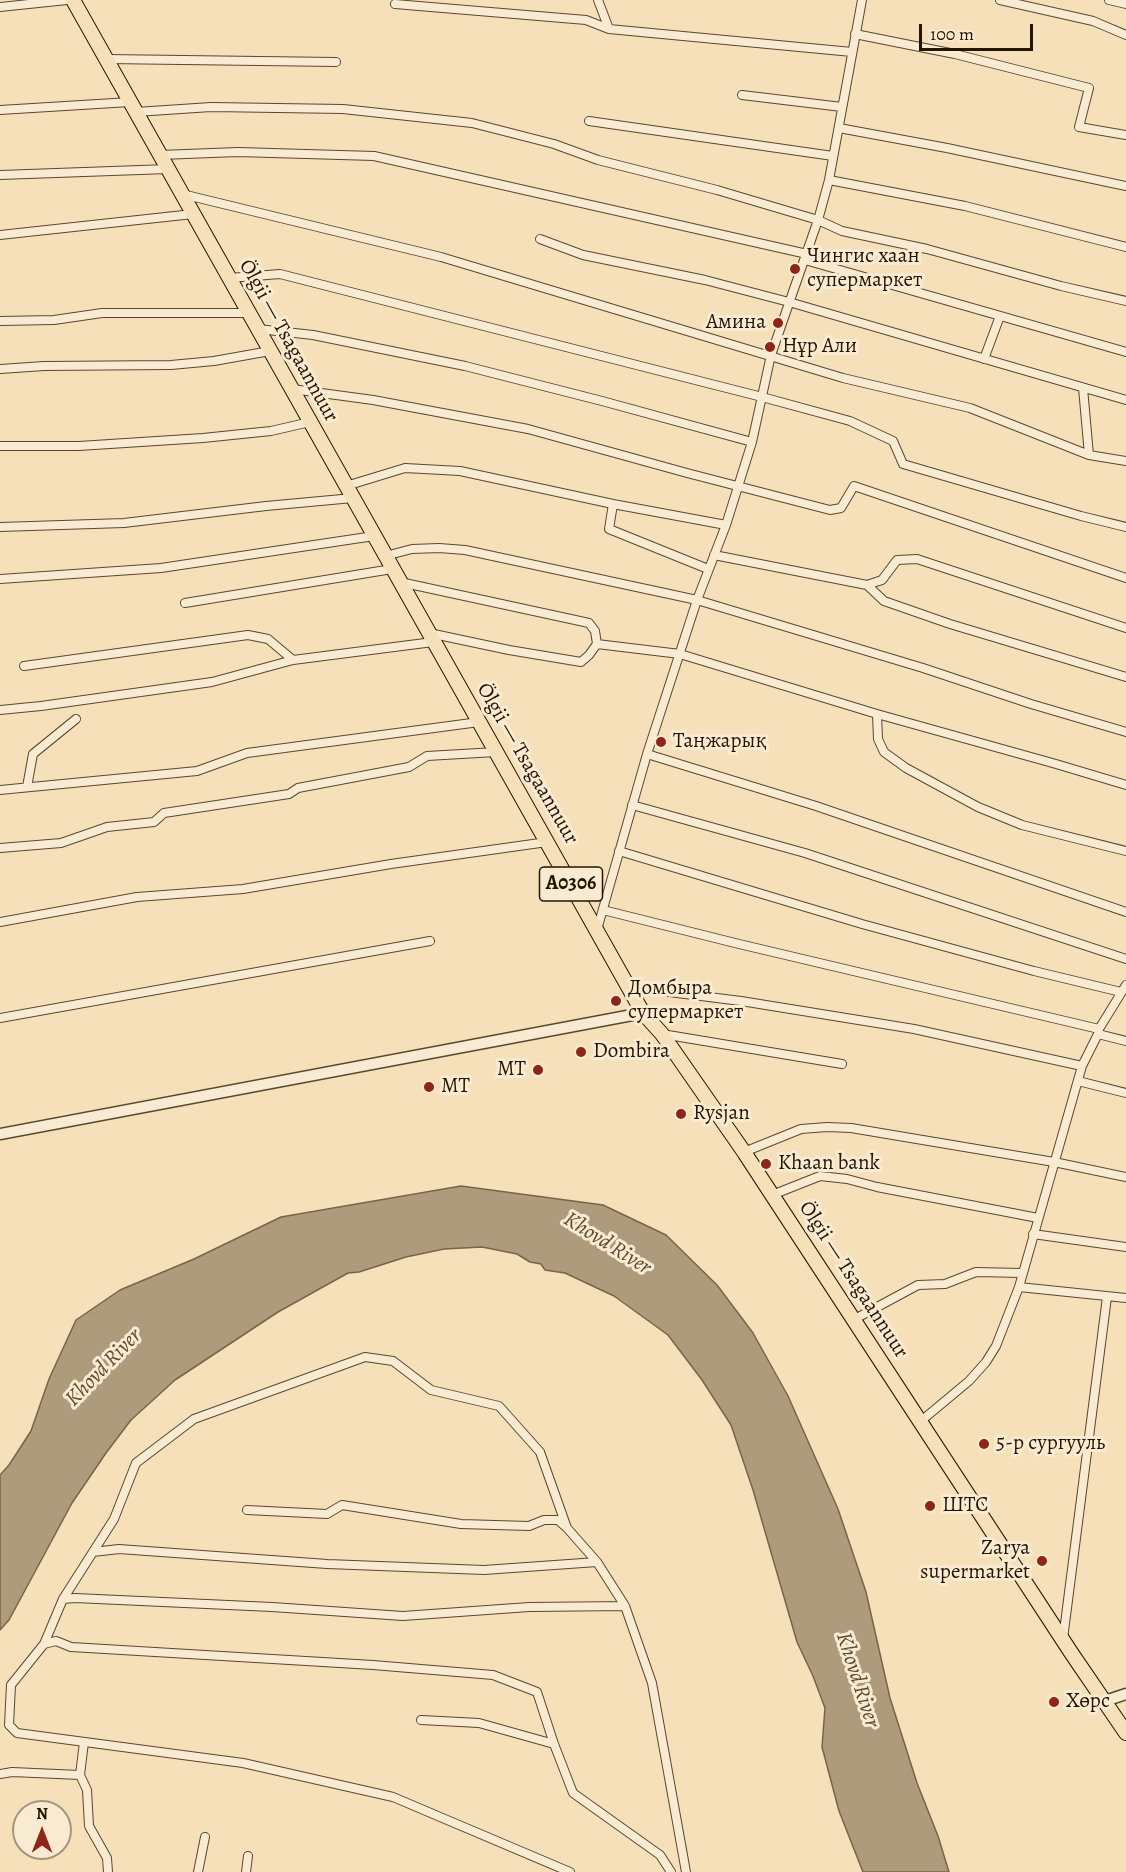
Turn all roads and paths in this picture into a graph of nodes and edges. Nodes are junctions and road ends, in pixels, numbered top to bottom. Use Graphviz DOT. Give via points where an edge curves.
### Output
graph roads {
  1 [pos="67,0"];
  2 [pos="73,0"];
  3 [pos="598,0"];
  4 [pos="862,0"];
  5 [pos="1000,0"];
  6 [pos="1108,0"];
  7 [pos="395,4"];
  8 [pos="1126,4"];
  9 [pos="0,7"];
  10 [pos="609,29"];
  11 [pos="855,34"];
  12 [pos="1126,34"];
  13 [pos="852,52"];
  14 [pos="106,59"];
  15 [pos="336,62"];
  16 [pos="742,95"];
  17 [pos="133,107"];
  18 [pos="842,107"];
  19 [pos="0,110"];
  20 [pos="589,121"];
  21 [pos="838,128"];
  22 [pos="1126,135"];
  23 [pos="160,155"];
  24 [pos="833,156"];
  25 [pos="168,169"];
  26 [pos="0,175"];
  27 [pos="829,180"];
  28 [pos="1126,186"];
  29 [pos="182,194"];
  30 [pos="193,214"];
  31 [pos="818,220"];
  32 [pos="0,235"];
  33 [pos="540,239"];
  34 [pos="1126,247"];
  35 [pos="806,257"];
  36 [pos="229,278"];
  37 [pos="1126,301"];
  38 [pos="789,302"];
  39 [pos="249,313"];
  40 [pos="1000,316"];
  41 [pos="0,321"];
  42 [pos="258,329"];
  43 [pos="270,351"];
  44 [pos="1126,352"];
  45 [pos="771,355"];
  46 [pos="984,359"];
  47 [pos="0,369"];
  48 [pos="1083,388"];
  49 [pos="291,389"];
  50 [pos="762,397"];
  51 [pos="1126,400"];
  52 [pos="310,422"];
  53 [pos="752,442"];
  54 [pos="0,446"];
  55 [pos="1089,455"];
  56 [pos="1126,461"];
  57 [pos="739,487"];
  58 [pos="349,492"];
  59 [pos="613,504"];
  60 [pos="726,525"];
  61 [pos="0,527"];
  62 [pos="1126,527"];
  63 [pos="374,536"];
  64 [pos="714,555"];
  65 [pos="385,556"];
  66 [pos="392,569"];
  67 [pos="708,569"];
  68 [pos="1126,578"];
  69 [pos="0,579"];
  70 [pos="400,582"];
  71 [pos="867,585"];
  72 [pos="697,600"];
  73 [pos="185,603"];
  74 [pos="1126,628"];
  75 [pos="431,637"];
  76 [pos="597,644"];
  77 [pos="681,654"];
  78 [pos="294,660"];
  79 [pos="24,666"];
  80 [pos="1126,677"];
  81 [pos="0,710"];
  82 [pos="877,714"];
  83 [pos="76,719"];
  84 [pos="479,722"];
  85 [pos="1126,732"];
  86 [pos="496,752"];
  87 [pos="647,754"];
  88 [pos="1126,785"];
  89 [pos="27,788"];
  90 [pos="0,790"];
  91 [pos="632,805"];
  92 [pos="547,842"];
  93 [pos="0,848"];
  94 [pos="619,850"];
  95 [pos="1126,851"];
  96 [pos="603,910"];
  97 [pos="1126,912"];
  98 [pos="0,922"];
  99 [pos="597,930"];
  100 [pos="430,941"];
  101 [pos="1126,959"];
  102 [pos="629,987"];
  103 [pos="1124,989"];
  104 [pos="643,1013"];
  105 [pos="0,1018"];
  106 [pos="1098,1031"];
  107 [pos="662,1034"];
  108 [pos="1126,1041"];
  109 [pos="842,1064"];
  110 [pos="1082,1066"];
  111 [pos="1078,1081"];
  112 [pos="1126,1093"];
  113 [pos="0,1134"];
  114 [pos="744,1152"];
  115 [pos="1054,1162"];
  116 [pos="1126,1177"];
  117 [pos="772,1195"];
  118 [pos="1038,1218"];
  119 [pos="1033,1234"];
  120 [pos="1126,1247"];
  121 [pos="1022,1273"];
  122 [pos="1018,1287"];
  123 [pos="1107,1297"];
  124 [pos="1126,1298"];
  125 [pos="853,1320"];
  126 [pos="921,1421"];
  127 [pos="247,1510"];
  128 [pos="567,1528"];
  129 [pos="93,1552"];
  130 [pos="597,1562"];
  131 [pos="63,1599"];
  132 [pos="625,1606"];
  133 [pos="1063,1639"];
  134 [pos="44,1644"];
  135 [pos="1126,1694"];
  136 [pos="1105,1701"];
  137 [pos="421,1720"];
  138 [pos="1126,1733"];
  139 [pos="84,1742"];
  140 [pos="554,1744"];
  141 [pos="0,1774"];
  142 [pos="80,1775"];
  143 [pos="205,1838"];
  144 [pos="248,1856"];
  145 [pos="108,1872"];
  146 [pos="198,1872"];
  147 [pos="246,1872"];
  148 [pos="570,1872"];
  149 [pos="671,1872"];
  150 [pos="686,1872"];
  1 -- 9 [label="street"];
  2 -- 14 [label="highway, Ölgii — Tsagaannuur / A0306"];
  3 -- 10 [label="street"];
  4 -- 11 [label="street"];
  5 -- 12 [label="street" via="1093,21"];
  6 -- 8 [label="street"];
  7 -- 10 [label="street" via="586,20"];
  10 -- 13 [label="street"];
  11 -- 13 [label="street"];
  11 -- 22 [label="street" via="1089,88 1079,127"];
  13 -- 18 [label="street"];
  14 -- 15 [label="street"];
  14 -- 17 [label="highway, Ölgii — Tsagaannuur / A0306"];
  16 -- 18 [label="street"];
  17 -- 19 [label="street"];
  17 -- 23 [label="highway, Ölgii — Tsagaannuur / A0306"];
  17 -- 31 [label="street" via="343,109 472,123"];
  18 -- 21 [label="street"];
  20 -- 24 [label="street"];
  21 -- 24 [label="street"];
  21 -- 28 [label="street"];
  23 -- 25 [label="highway, Ölgii — Tsagaannuur / A0306"];
  23 -- 35 [label="street" via="238,152 374,156"];
  24 -- 27 [label="street"];
  25 -- 26 [label="street"];
  25 -- 29 [label="highway, Ölgii — Tsagaannuur / A0306"];
  27 -- 31 [label="street"];
  27 -- 34 [label="street" via="965,206"];
  29 -- 30 [label="highway, Ölgii — Tsagaannuur / A0306"];
  29 -- 45 [label="street" via="441,257"];
  30 -- 32 [label="street"];
  30 -- 36 [label="highway, Ölgii — Tsagaannuur / A0306"];
  31 -- 35 [label="street"];
  31 -- 37 [label="street" via="842,231"];
  33 -- 38 [label="street" via="583,255"];
  35 -- 38 [label="street"];
  35 -- 40 [label="street"];
  36 -- 39 [label="highway, Ölgii — Tsagaannuur / A0306"];
  36 -- 50 [label="street" via="280,274"];
  38 -- 45 [label="street"];
  38 -- 46 [label="street"];
  39 -- 41 [label="street" via="102,313 54,320"];
  39 -- 42 [label="highway, Ölgii — Tsagaannuur / A0306"];
  40 -- 44 [label="street"];
  40 -- 46 [label="street"];
  42 -- 43 [label="highway, Ölgii — Tsagaannuur / A0306"];
  42 -- 53 [label="street" via="313,335 465,366"];
  43 -- 47 [label="street" via="171,365"];
  43 -- 49 [label="highway, Ölgii — Tsagaannuur / A0306"];
  45 -- 50 [label="street"];
  45 -- 55 [label="street" via="843,378 970,408"];
  46 -- 48 [label="street"];
  48 -- 51 [label="street"];
  48 -- 55 [label="street"];
  49 -- 52 [label="highway, Ölgii — Tsagaannuur / A0306"];
  49 -- 57 [label="street" via="528,429"];
  50 -- 53 [label="street"];
  50 -- 62 [label="street" via="850,421 893,441 903,464"];
  52 -- 54 [label="street" via="271,431 203,438 79,446"];
  52 -- 58 [label="highway, Ölgii — Tsagaannuur / A0306"];
  53 -- 57 [label="street"];
  55 -- 56 [label="street"];
  57 -- 60 [label="street"];
  57 -- 68 [label="street" via="830,510 842,508 854,486"];
  58 -- 59 [label="street" via="405,468 460,471"];
  58 -- 61 [label="street" via="124,523"];
  58 -- 63 [label="highway, Ölgii — Tsagaannuur / A0306"];
  59 -- 60 [label="street"];
  59 -- 67 [label="street" via="609,529"];
  60 -- 64 [label="street"];
  63 -- 65 [label="highway, Ölgii — Tsagaannuur / A0306"];
  63 -- 69 [label="street" via="161,568"];
  64 -- 67 [label="street"];
  64 -- 71 [label="street"];
  65 -- 66 [label="highway, Ölgii — Tsagaannuur / A0306"];
  65 -- 72 [label="street" via="412,549 465,550"];
  66 -- 70 [label="highway, Ölgii — Tsagaannuur / A0306"];
  66 -- 73 [label="street"];
  67 -- 72 [label="street"];
  70 -- 75 [label="highway, Ölgii — Tsagaannuur / A0306"];
  70 -- 76 [label="street" via="589,623"];
  71 -- 74 [label="street" via="882,580 897,560 916,559"];
  71 -- 80 [label="street" via="884,601"];
  72 -- 77 [label="street"];
  72 -- 85 [label="street"];
  75 -- 76 [label="street" via="581,662"];
  75 -- 78 [label="street"];
  75 -- 84 [label="highway, Ölgii — Tsagaannuur / A0306"];
  76 -- 77 [label="street"];
  77 -- 82 [label="street"];
  77 -- 87 [label="street"];
  78 -- 79 [label="street" via="268,639 248,635"];
  78 -- 81 [label="street" via="212,682"];
  82 -- 88 [label="street"];
  82 -- 95 [label="street" via="878,739 884,752 906,768 978,807 1023,825"];
  83 -- 89 [label="street" via="33,754"];
  84 -- 86 [label="highway, Ölgii — Tsagaannuur / A0306"];
  84 -- 89 [label="street" via="247,753 197,771"];
  86 -- 92 [label="highway, Ölgii — Tsagaannuur / A0306"];
  86 -- 93 [label="street" via="427,756 409,767 298,788 290,794 164,813 154,822 107,827 61,843"];
  87 -- 91 [label="street"];
  87 -- 97 [label="street" via="816,806"];
  89 -- 90 [label="street"];
  91 -- 94 [label="street"];
  91 -- 101 [label="street" via="805,854"];
  92 -- 98 [label="street" via="243,889 137,897"];
  92 -- 99 [label="highway, Ölgii — Tsagaannuur / A0306"];
  94 -- 96 [label="street"];
  94 -- 103 [label="street" via="862,924 1034,971"];
  96 -- 99 [label="street"];
  96 -- 106 [label="street"];
  99 -- 102 [label="highway, Ölgii — Tsagaannuur / A0306"];
  100 -- 105 [label="street"];
  102 -- 104 [label="highway, Ölgii — Tsagaannuur / A0306"];
  102 -- 110 [label="street" via="914,1029"];
  103 -- 106 [label="street"];
  104 -- 107 [label="highway, Ölgii — Tsagaannuur / A0306"];
  104 -- 113 [label="street"];
  106 -- 108 [label="street"];
  106 -- 110 [label="street"];
  107 -- 109 [label="street"];
  107 -- 114 [label="highway, Ölgii — Tsagaannuur / A0306"];
  110 -- 111 [label="street"];
  111 -- 112 [label="street"];
  111 -- 115 [label="street"];
  114 -- 115 [label="street" via="801,1129 827,1126"];
  114 -- 117 [label="highway, Ölgii — Tsagaannuur / A0306"];
  115 -- 116 [label="street"];
  115 -- 118 [label="street"];
  117 -- 118 [label="street" via="820,1176"];
  117 -- 125 [label="highway, Ölgii — Tsagaannuur / A0306"];
  118 -- 119 [label="street"];
  119 -- 120 [label="street"];
  119 -- 121 [label="street"];
  121 -- 122 [label="street"];
  121 -- 125 [label="street" via="976,1272 945,1284 918,1285"];
  122 -- 123 [label="street"];
  122 -- 126 [label="street" via="986,1362"];
  123 -- 124 [label="street"];
  123 -- 133 [label="street"];
  125 -- 126 [label="highway, Ölgii — Tsagaannuur / A0306"];
  126 -- 133 [label="highway, Ölgii — Tsagaannuur / A0306"];
  127 -- 128 [label="street" via="327,1514 342,1505 461,1524 529,1526 558,1520"];
  128 -- 129 [label="street" via="540,1452 499,1406 431,1390 393,1361 365,1357 194,1419 136,1464 114,1519"];
  128 -- 130 [label="street"];
  129 -- 130 [label="street" via="119,1549 327,1564 484,1570"];
  129 -- 131 [label="street"];
  130 -- 132 [label="street"];
  131 -- 132 [label="street" via="403,1616 529,1607"];
  131 -- 134 [label="street"];
  132 -- 150 [label="street" via="652,1683"];
  133 -- 136 [label="highway, Ölgii — Tsagaannuur / A0306"];
  134 -- 139 [label="street" via="11,1685 9,1725 17,1733"];
  134 -- 140 [label="street" via="56,1641 83,1648 493,1675 537,1692"];
  135 -- 136 [label="street"];
  136 -- 138 [label="highway, Ölgii — Tsagaannuur / A0306"];
  137 -- 140 [label="street" via="479,1723"];
  139 -- 142 [label="street"];
  139 -- 148 [label="street" via="243,1763 393,1797"];
  140 -- 149 [label="street" via="573,1793 660,1855"];
  141 -- 142 [label="street"];
  142 -- 145 [label="street" via="87,1790 89,1826 107,1858"];
  143 -- 146 [label="street"];
  144 -- 147 [label="street"];
}
